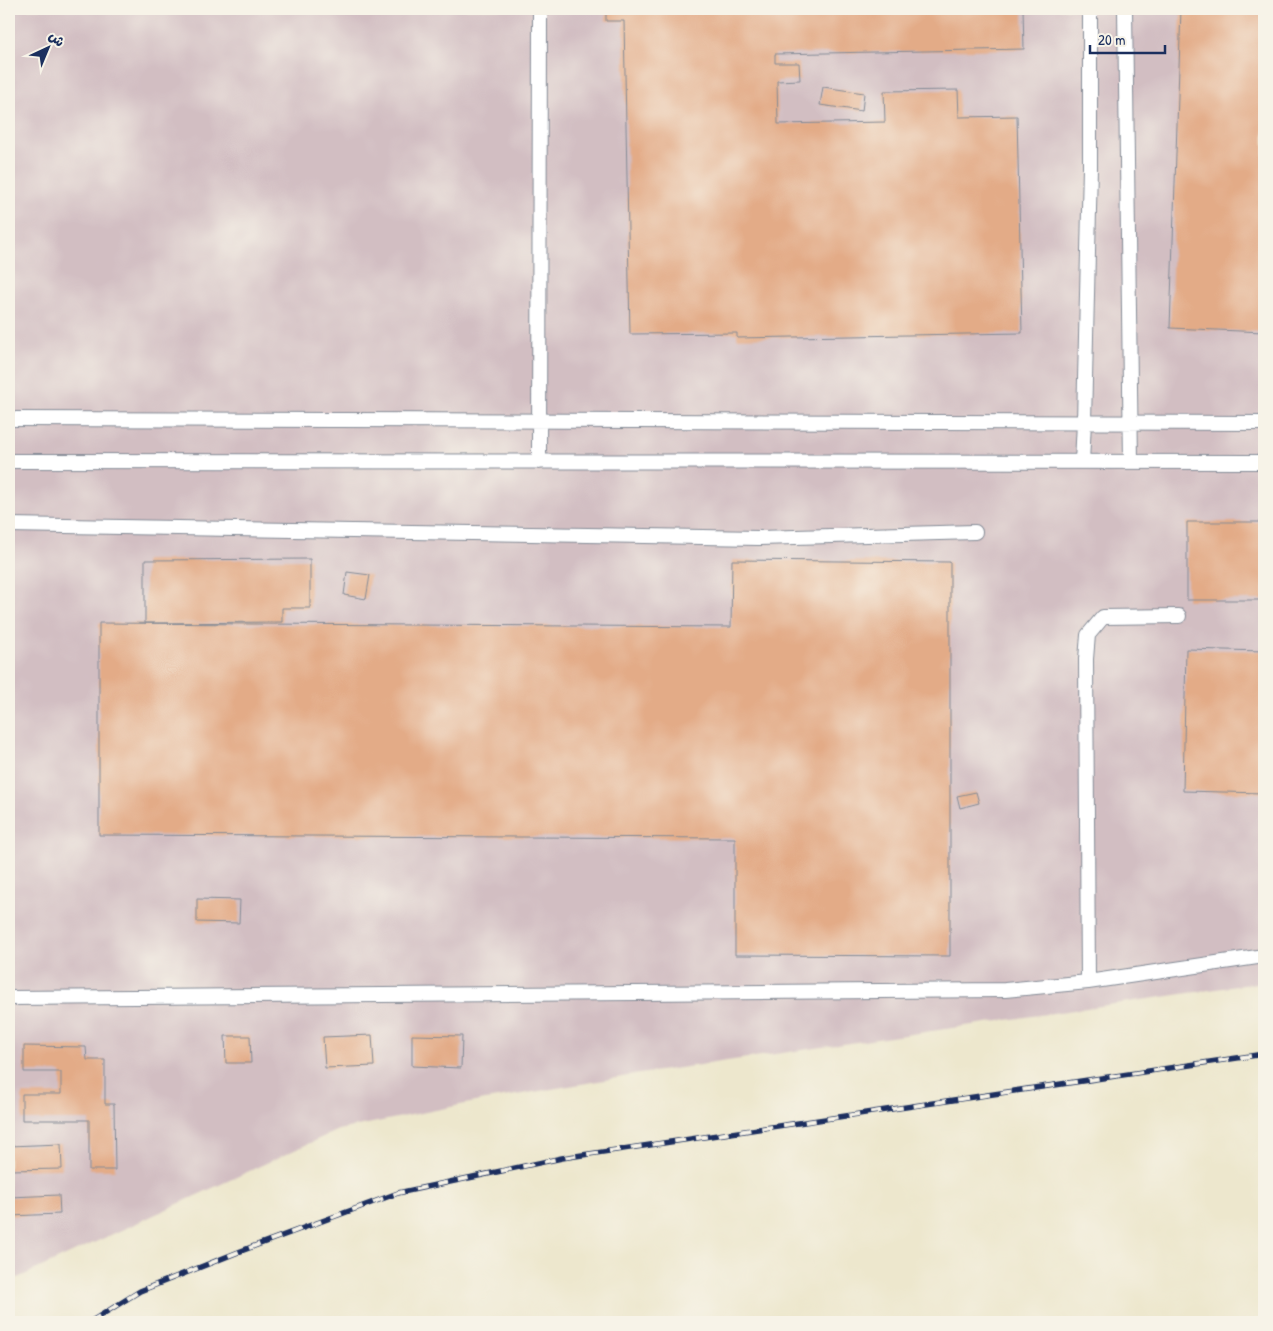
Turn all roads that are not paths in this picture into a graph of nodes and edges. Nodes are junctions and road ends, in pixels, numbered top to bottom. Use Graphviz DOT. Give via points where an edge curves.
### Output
graph roads {
  1 [pos="540,9"];
  2 [pos="1090,9"];
  3 [pos="1125,9"];
  4 [pos="9,419"];
  5 [pos="539,420"];
  6 [pos="1084,422"];
  7 [pos="1130,422"];
  8 [pos="1264,423"];
  9 [pos="9,461"];
  10 [pos="539,462"];
  11 [pos="1082,462"];
  12 [pos="1131,462"];
  13 [pos="1264,462"];
  14 [pos="9,525"];
  15 [pos="975,532"];
  16 [pos="1179,616"];
  17 [pos="1264,956"];
  18 [pos="1088,982"];
  19 [pos="9,998"];
  1 -- 5 [label="lane"];
  2 -- 6 [label="lane"];
  3 -- 7 [label="lane"];
  4 -- 5 [label="lane"];
  5 -- 6 [label="lane"];
  5 -- 10 [label="lane"];
  6 -- 7 [label="lane"];
  6 -- 11 [label="lane"];
  7 -- 8 [label="lane"];
  7 -- 12 [label="lane"];
  9 -- 10 [label="lane"];
  10 -- 11 [label="lane"];
  11 -- 12 [label="lane"];
  12 -- 13 [label="lane"];
  14 -- 15 [label="lane" via="759,538"];
  16 -- 18 [label="lane" via="1103,617 1088,635"];
  17 -- 18 [label="lane"];
  18 -- 19 [label="lane" via="1005,990"];
}
